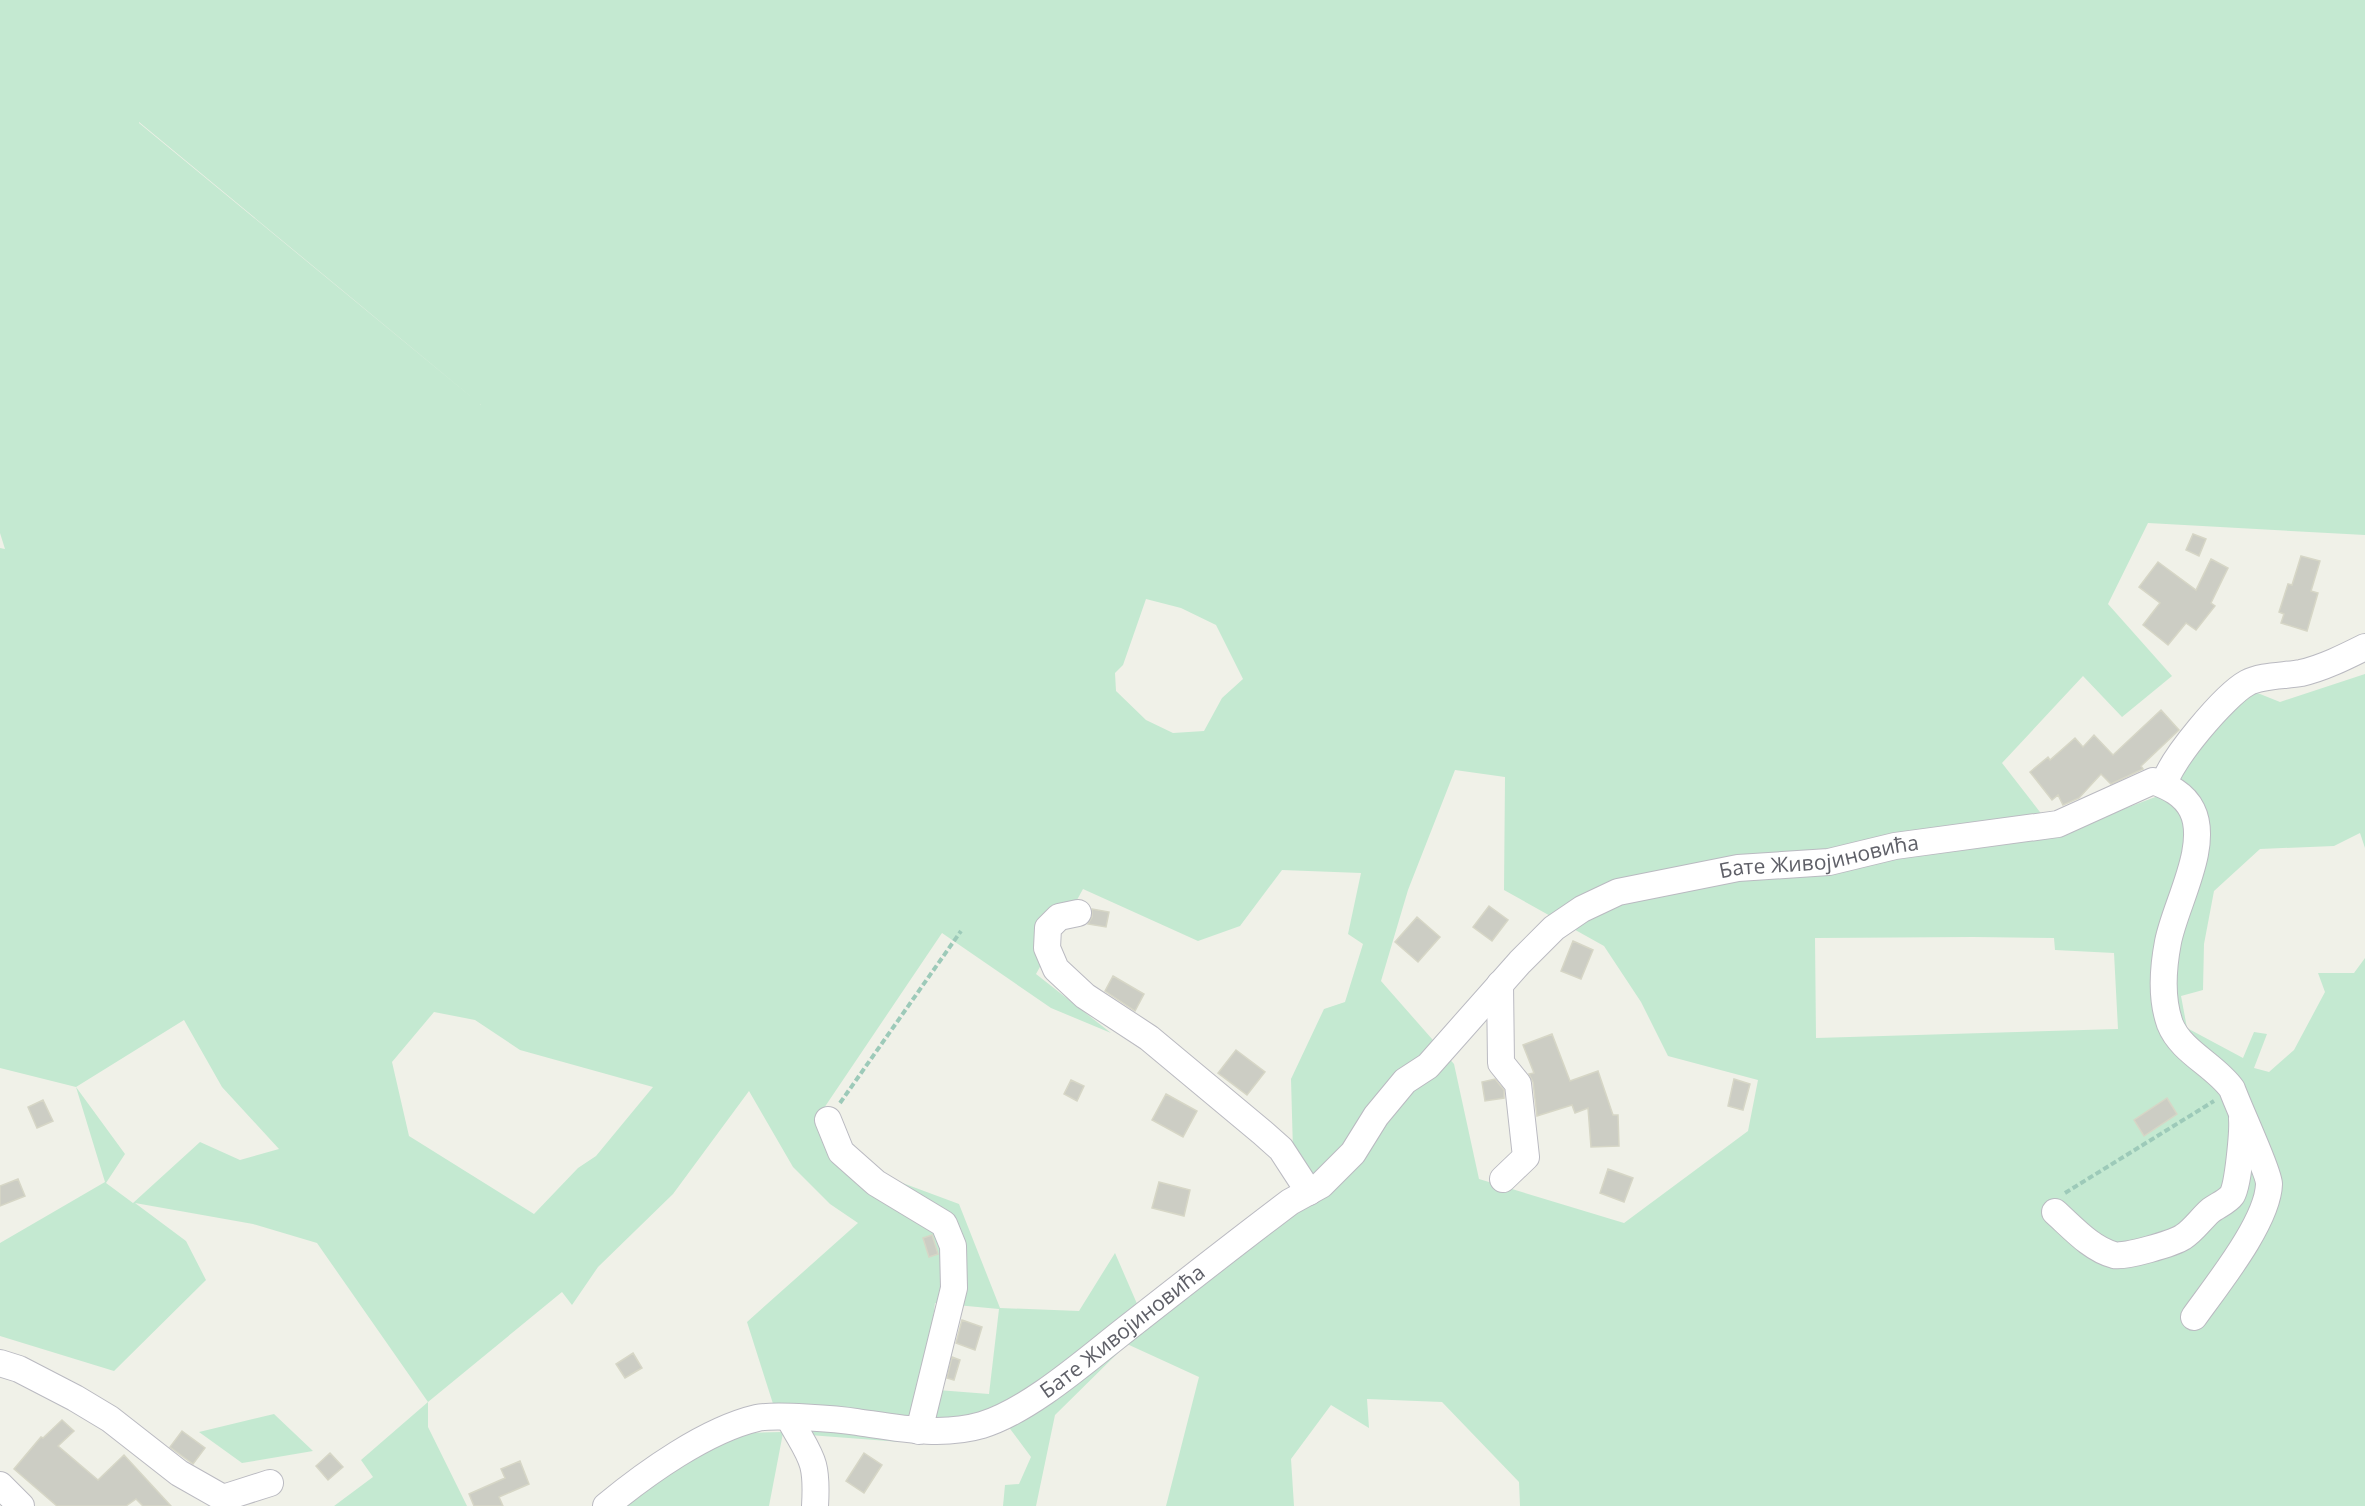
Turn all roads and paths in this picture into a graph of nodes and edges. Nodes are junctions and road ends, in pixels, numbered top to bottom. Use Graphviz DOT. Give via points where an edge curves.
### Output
graph roads {
  1 [pos="2365,647"];
  2 [pos="2164,785"];
  3 [pos="1078,913"];
  4 [pos="961,931"];
  5 [pos="1500,984"];
  6 [pos="2232,1089"];
  7 [pos="2241,1113"];
  8 [pos="828,1120"];
  9 [pos="1503,1179"];
  10 [pos="1310,1192"];
  11 [pos="2060,1202"];
  12 [pos="2194,1317"];
  13 [pos="0,1364"];
  14 [pos="789,1418"];
  15 [pos="918,1431"];
  16 [pos="270,1483"];
  17 [pos="0,1485"];
  18 [pos="21,1506"];
  19 [pos="606,1506"];
  20 [pos="815,1506"];
  1 -- 2 [label="street" via="2304,672 2249,681 2193,738 2166,775"];
  2 -- 5 [label="street, Бате Живојиновића" via="2153,780 2058,824 1895,846 1829,862 1738,868 1618,892 1554,928"];
  2 -- 6 [label="street" via="2176,790 2192,809 2198,829 2194,856 2168,941 2165,999 2170,1023 2178,1039 2223,1076"];
  3 -- 10 [label="street" via="1059,917 1048,928 1047,948 1056,969 1085,996 1149,1038 1263,1133 1281,1149"];
  4 -- 8 [label="path"];
  5 -- 9 [label="street" via="1501,1063 1518,1084 1526,1157"];
  5 -- 10 [label="street, Бате Живојиновића" via="1428,1066 1405,1081 1376,1116 1353,1153"];
  6 -- 7 [label="street"];
  6 -- 11 [label="path"];
  7 -- 11 [label="street" via="2239,1179 2233,1195 2183,1237 2129,1256 2114,1256 2098,1248"];
  7 -- 12 [label="street" via="2269,1184 2257,1222"];
  8 -- 15 [label="street" via="841,1152 876,1183 944,1224 953,1246 954,1288"];
  10 -- 15 [label="street, Бате Живојиновића" via="1290,1202 1064,1378 1011,1412 965,1429"];
  13 -- 16 [label="street" via="19,1369 110,1419 179,1473 223,1498"];
  14 -- 15 [label="street, Бате Живојиновића" via="850,1421"];
  14 -- 19 [label="street, Бате Живојиновића" via="760,1417 726,1427 682,1452"];
  14 -- 20 [label="street" via="816,1468"];
  17 -- 18 [label="street"];
}
